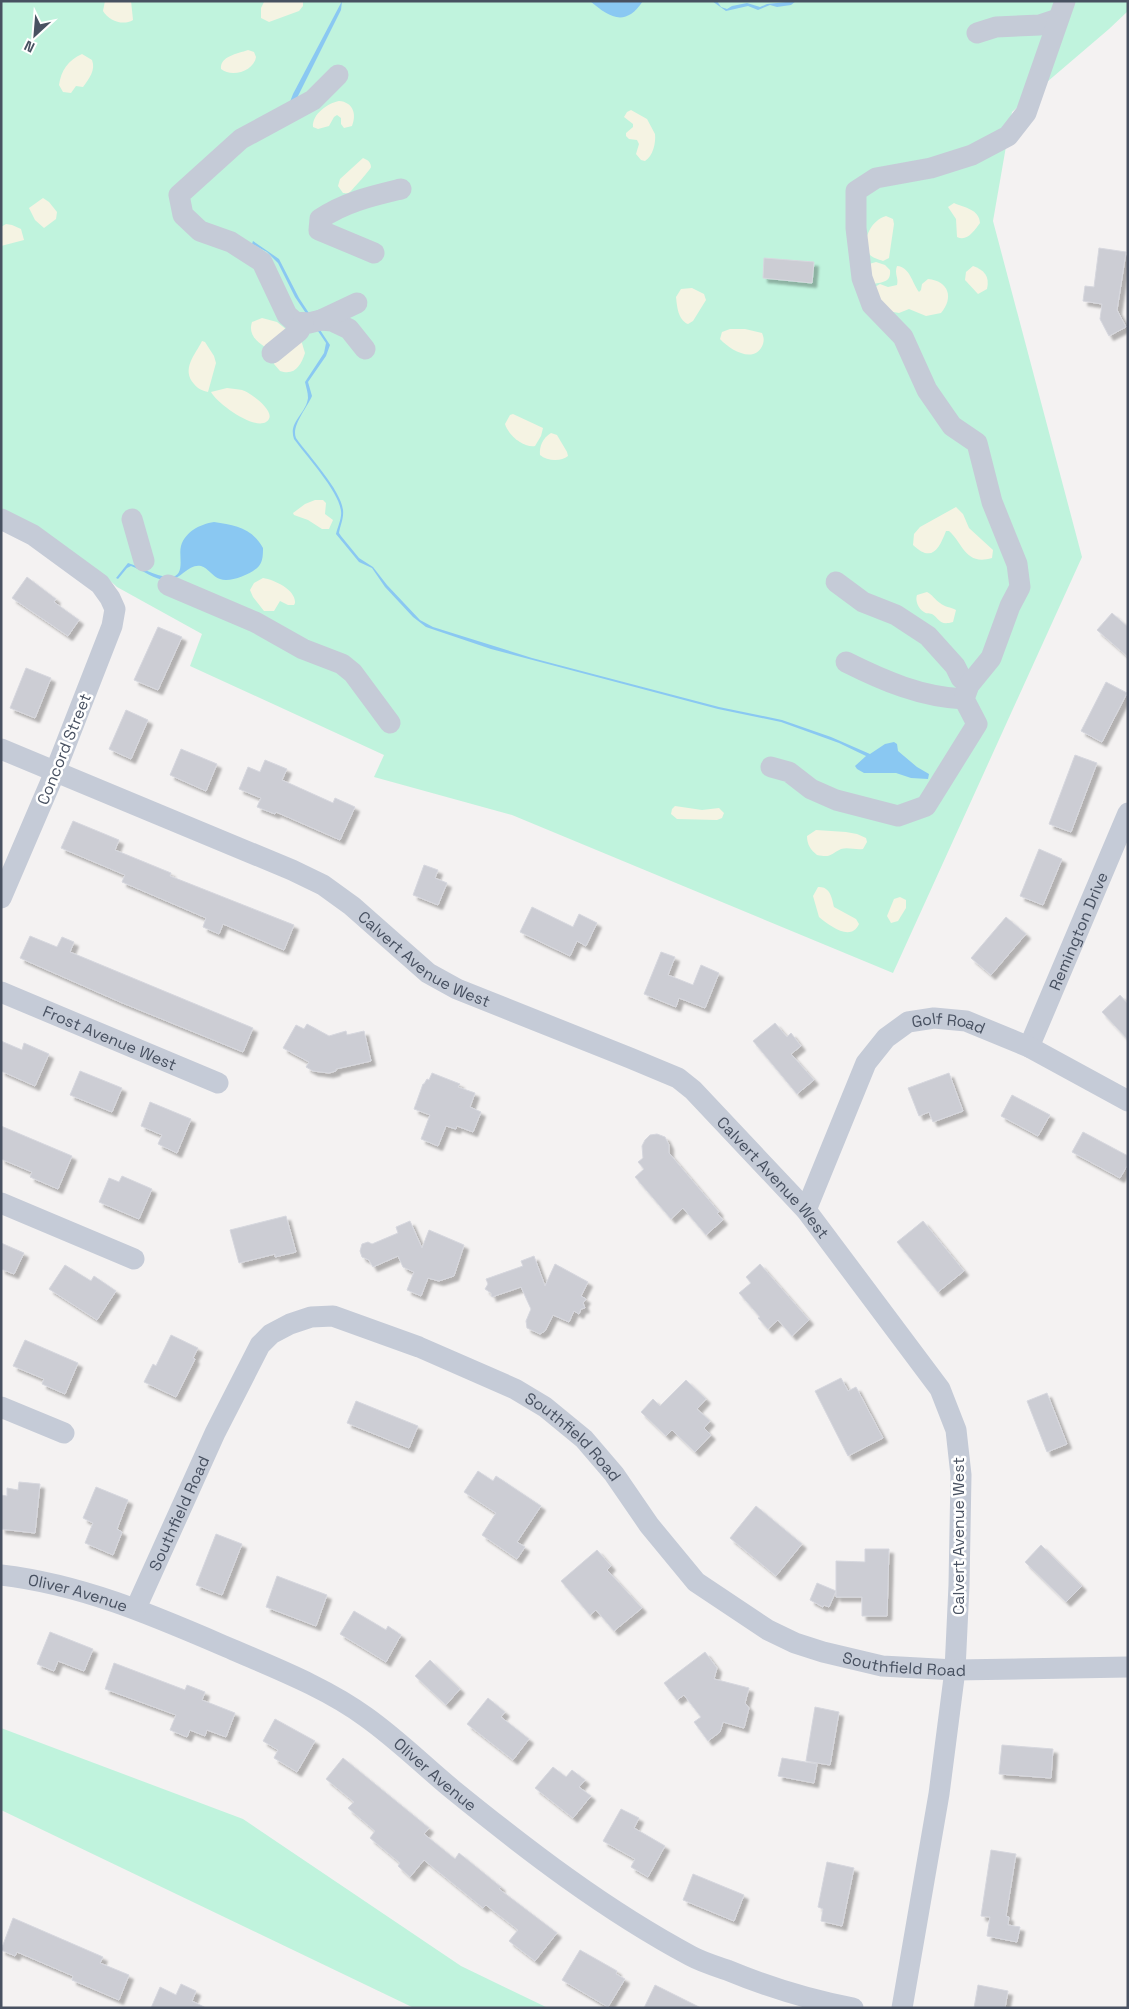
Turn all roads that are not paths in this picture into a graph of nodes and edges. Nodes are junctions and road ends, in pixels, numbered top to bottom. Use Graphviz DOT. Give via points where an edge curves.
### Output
graph roads {
  1 [pos="1061,10"];
  2 [pos="977,33"];
  3 [pos="338,75"];
  4 [pos="401,189"];
  5 [pos="374,254"];
  6 [pos="357,303"];
  7 [pos="313,322"];
  8 [pos="365,349"];
  9 [pos="272,353"];
  10 [pos="1,519"];
  11 [pos="132,519"];
  12 [pos="144,560"];
  13 [pos="836,582"];
  14 [pos="168,585"];
  15 [pos="846,662"];
  16 [pos="966,692"];
  17 [pos="390,723"];
  18 [pos="1,749"];
  19 [pos="771,767"];
  20 [pos="56,772"];
  21 [pos="1128,813"];
  22 [pos="1,898"];
  23 [pos="1,992"];
  24 [pos="1029,1047"];
  25 [pos="218,1083"];
  26 [pos="1128,1101"];
  27 [pos="1,1203"];
  28 [pos="806,1210"];
  29 [pos="134,1260"];
  30 [pos="1,1406"];
  31 [pos="64,1433"];
  32 [pos="1,1575"];
  33 [pos="136,1608"];
  34 [pos="1128,1667"];
  35 [pos="955,1670"];
  36 [pos="853,2008"];
  37 [pos="902,2008"];
  1 -- 2 [label="street" via="1040,25 996,27"];
  1 -- 16 [label="street" via="1026,113 1008,136 972,155 930,168 876,178 856,191 856,228 862,278 872,305 903,337 927,390 952,426 977,443 992,502 1017,564 1020,587 992,658"];
  3 -- 7 [label="street" via="313,100 241,139 179,195 184,215 200,230 231,242 262,262 287,314 295,322"];
  4 -- 5 [label="street" via="362,199 320,219 319,230"];
  6 -- 7 [label="street"];
  7 -- 8 [label="street" via="332,321 349,329"];
  7 -- 9 [label="street"];
  10 -- 20 [label="street, Concord Street" via="33,535 100,584 115,609 112,626"];
  11 -- 12 [label="street"];
  13 -- 16 [label="street" via="862,602 896,615 928,636 955,666"];
  14 -- 17 [label="street" via="342,664 354,673"];
  15 -- 16 [label="street" via="905,689 941,698"];
  16 -- 19 [label="street" via="977,724 926,806 898,816 836,800 812,789 789,772"];
  18 -- 20 [label="street, Calvert Avenue West"];
  20 -- 22 [label="street, Concord Street"];
  20 -- 28 [label="street, Calvert Avenue West" via="323,885 352,906 428,973 457,990 678,1078 708,1105"];
  21 -- 24 [label="street, Remington Drive"];
  23 -- 25 [label="street, Frost Avenue West"];
  24 -- 26 [label="street, Golf Road"];
  24 -- 28 [label="street, Golf Road" via="966,1022 934,1018 908,1022 886,1038 866,1063"];
  27 -- 29 [label="street"];
  28 -- 35 [label="street, Calvert Avenue West" via="940,1389 956,1430 962,1475"];
  30 -- 31 [label="street"];
  32 -- 33 [label="street, Oliver Avenue" via="60,1585"];
  33 -- 35 [label="street, Southfield Road" via="215,1433 260,1345 271,1334 290,1324 311,1317 333,1316 419,1347 515,1389 545,1407 584,1439 614,1474 659,1539 696,1582 768,1630 823,1652 882,1666"];
  33 -- 36 [label="street, Oliver Avenue" via="270,1666 365,1716 577,1885 693,1957 816,2001"];
  34 -- 35 [label="street, Southfield Road"];
  35 -- 37 [label="street, Calvert Avenue West" via="939,1794"];
}
